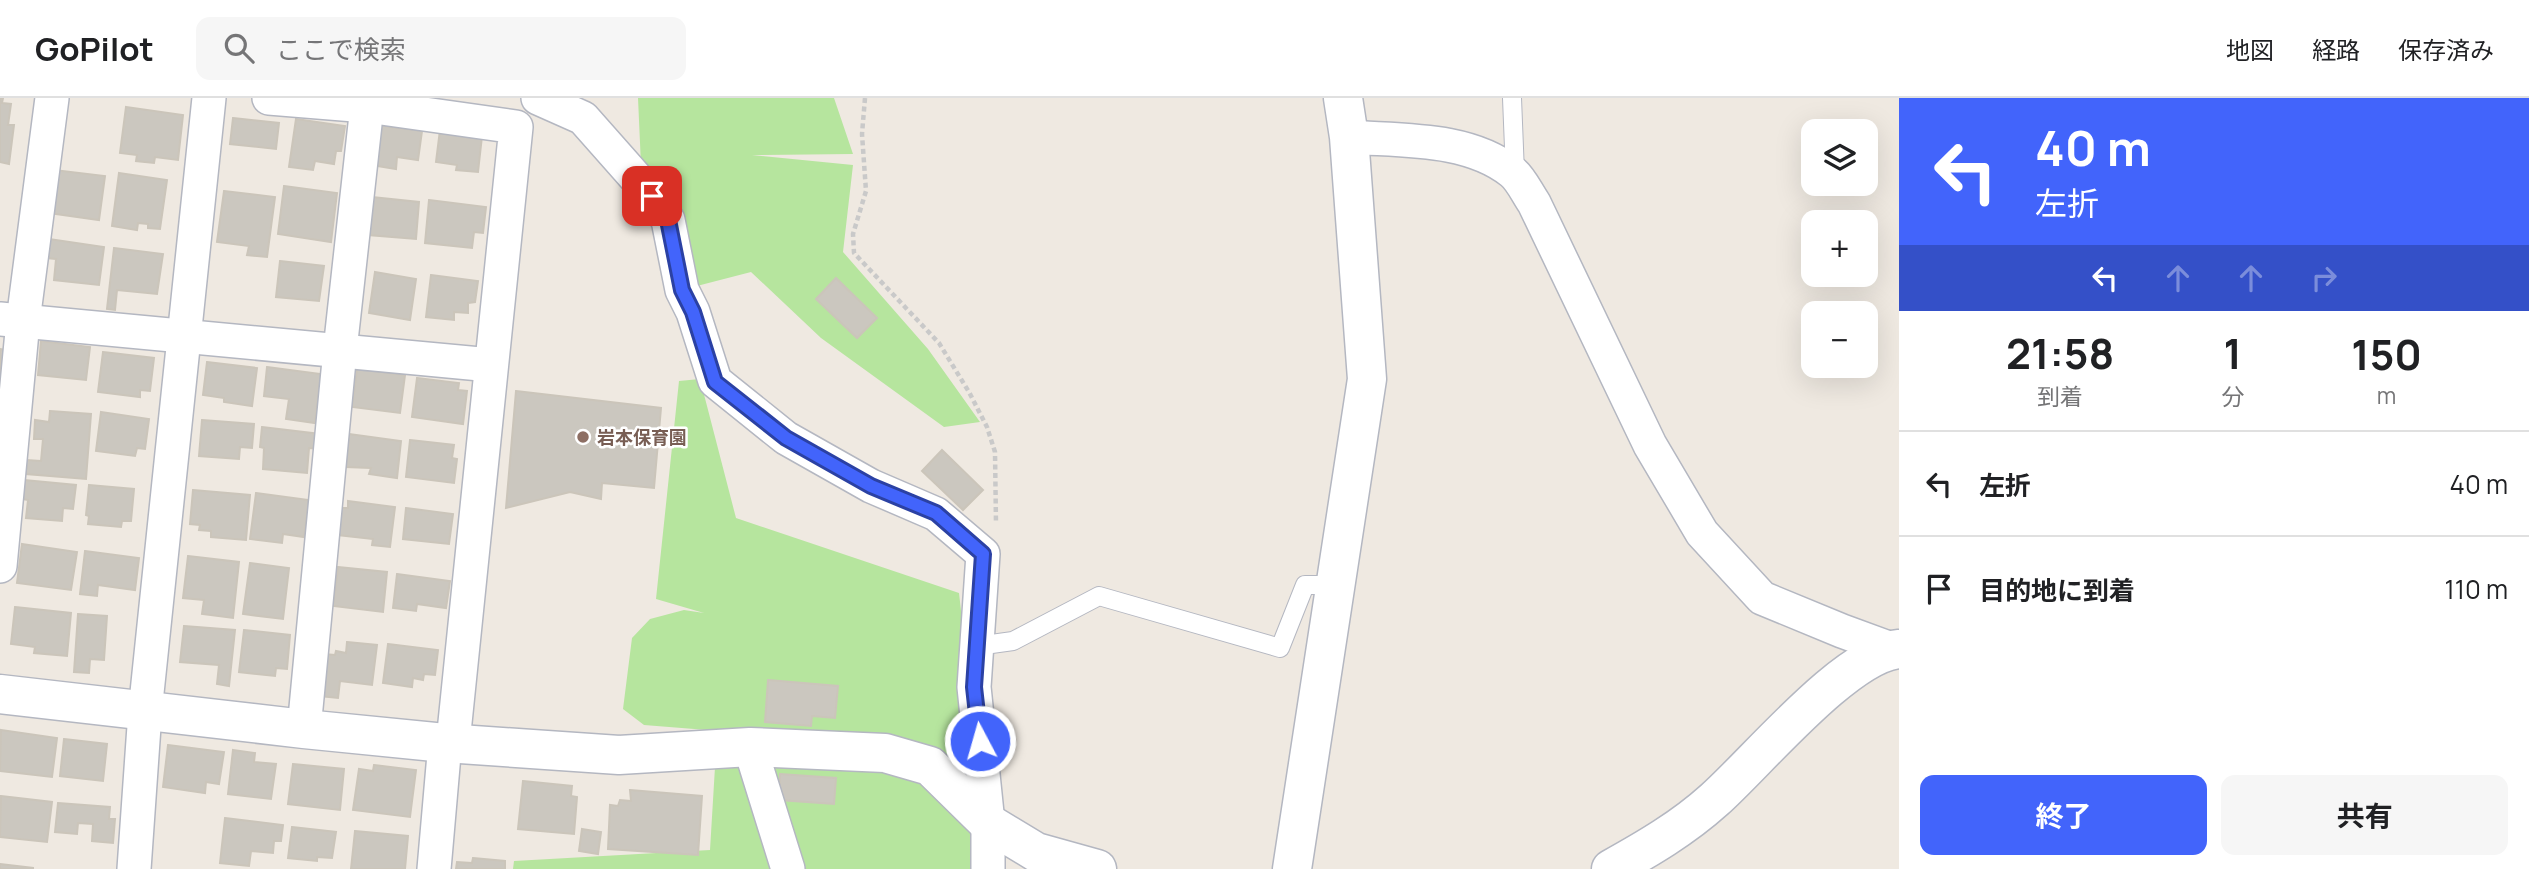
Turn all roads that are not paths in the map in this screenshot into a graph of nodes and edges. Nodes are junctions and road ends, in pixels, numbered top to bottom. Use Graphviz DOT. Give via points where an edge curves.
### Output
graph roads {
  1 [pos="52,98"];
  2 [pos="209,98"];
  3 [pos="269,98"];
  4 [pos="538,98"];
  5 [pos="1343,98"];
  6 [pos="1512,98"];
  7 [pos="367,106"];
  8 [pos="1349,136"];
  9 [pos="1514,173"];
  10 [pos="12,320"];
  11 [pos="186,335"];
  12 [pos="341,350"];
  13 [pos="491,365"];
  14 [pos="0,566"];
  15 [pos="1336,585"];
  16 [pos="977,646"];
  17 [pos="1897,650"];
  18 [pos="0,694"];
  19 [pos="145,712"];
  20 [pos="304,729"];
  21 [pos="449,742"];
  22 [pos="750,747"];
  23 [pos="988,823"];
  24 [pos="134,869"];
  25 [pos="434,869"];
  26 [pos="788,869"];
  27 [pos="988,869"];
  28 [pos="1097,869"];
  29 [pos="1292,869"];
  30 [pos="1611,869"];
  1 -- 10 [label="street"];
  2 -- 11 [label="street"];
  3 -- 7 [label="street"];
  4 -- 16 [label="street" via="583,118 668,220 682,290 715,382 786,438 871,486 936,513 983,554"];
  5 -- 8 [label="street"];
  6 -- 9 [label="lane"];
  7 -- 12 [label="street"];
  7 -- 13 [label="street" via="516,127"];
  8 -- 9 [label="street" via="1433,143 1483,153"];
  8 -- 15 [label="street" via="1367,379"];
  9 -- 17 [label="street" via="1534,203 1650,444 1702,533 1762,598"];
  10 -- 11 [label="street"];
  10 -- 14 [label="street"];
  11 -- 12 [label="street"];
  11 -- 19 [label="street"];
  12 -- 13 [label="street"];
  12 -- 20 [label="street"];
  13 -- 21 [label="street"];
  15 -- 16 [label="lane" via="1305,585 1280,648 1099,596 1013,641"];
  15 -- 29 [label="street"];
  16 -- 23 [label="street" via="974,687"];
  17 -- 30 [label="street" via="1858,666 1835,683 1713,801 1659,842"];
  18 -- 19 [label="street"];
  19 -- 20 [label="street"];
  19 -- 24 [label="street"];
  20 -- 21 [label="street"];
  21 -- 22 [label="street" via="619,755"];
  21 -- 25 [label="street"];
  22 -- 23 [label="street" via="885,753 929,766"];
  22 -- 26 [label="street"];
  23 -- 27 [label="street"];
  23 -- 28 [label="street" via="1036,852"];
}
